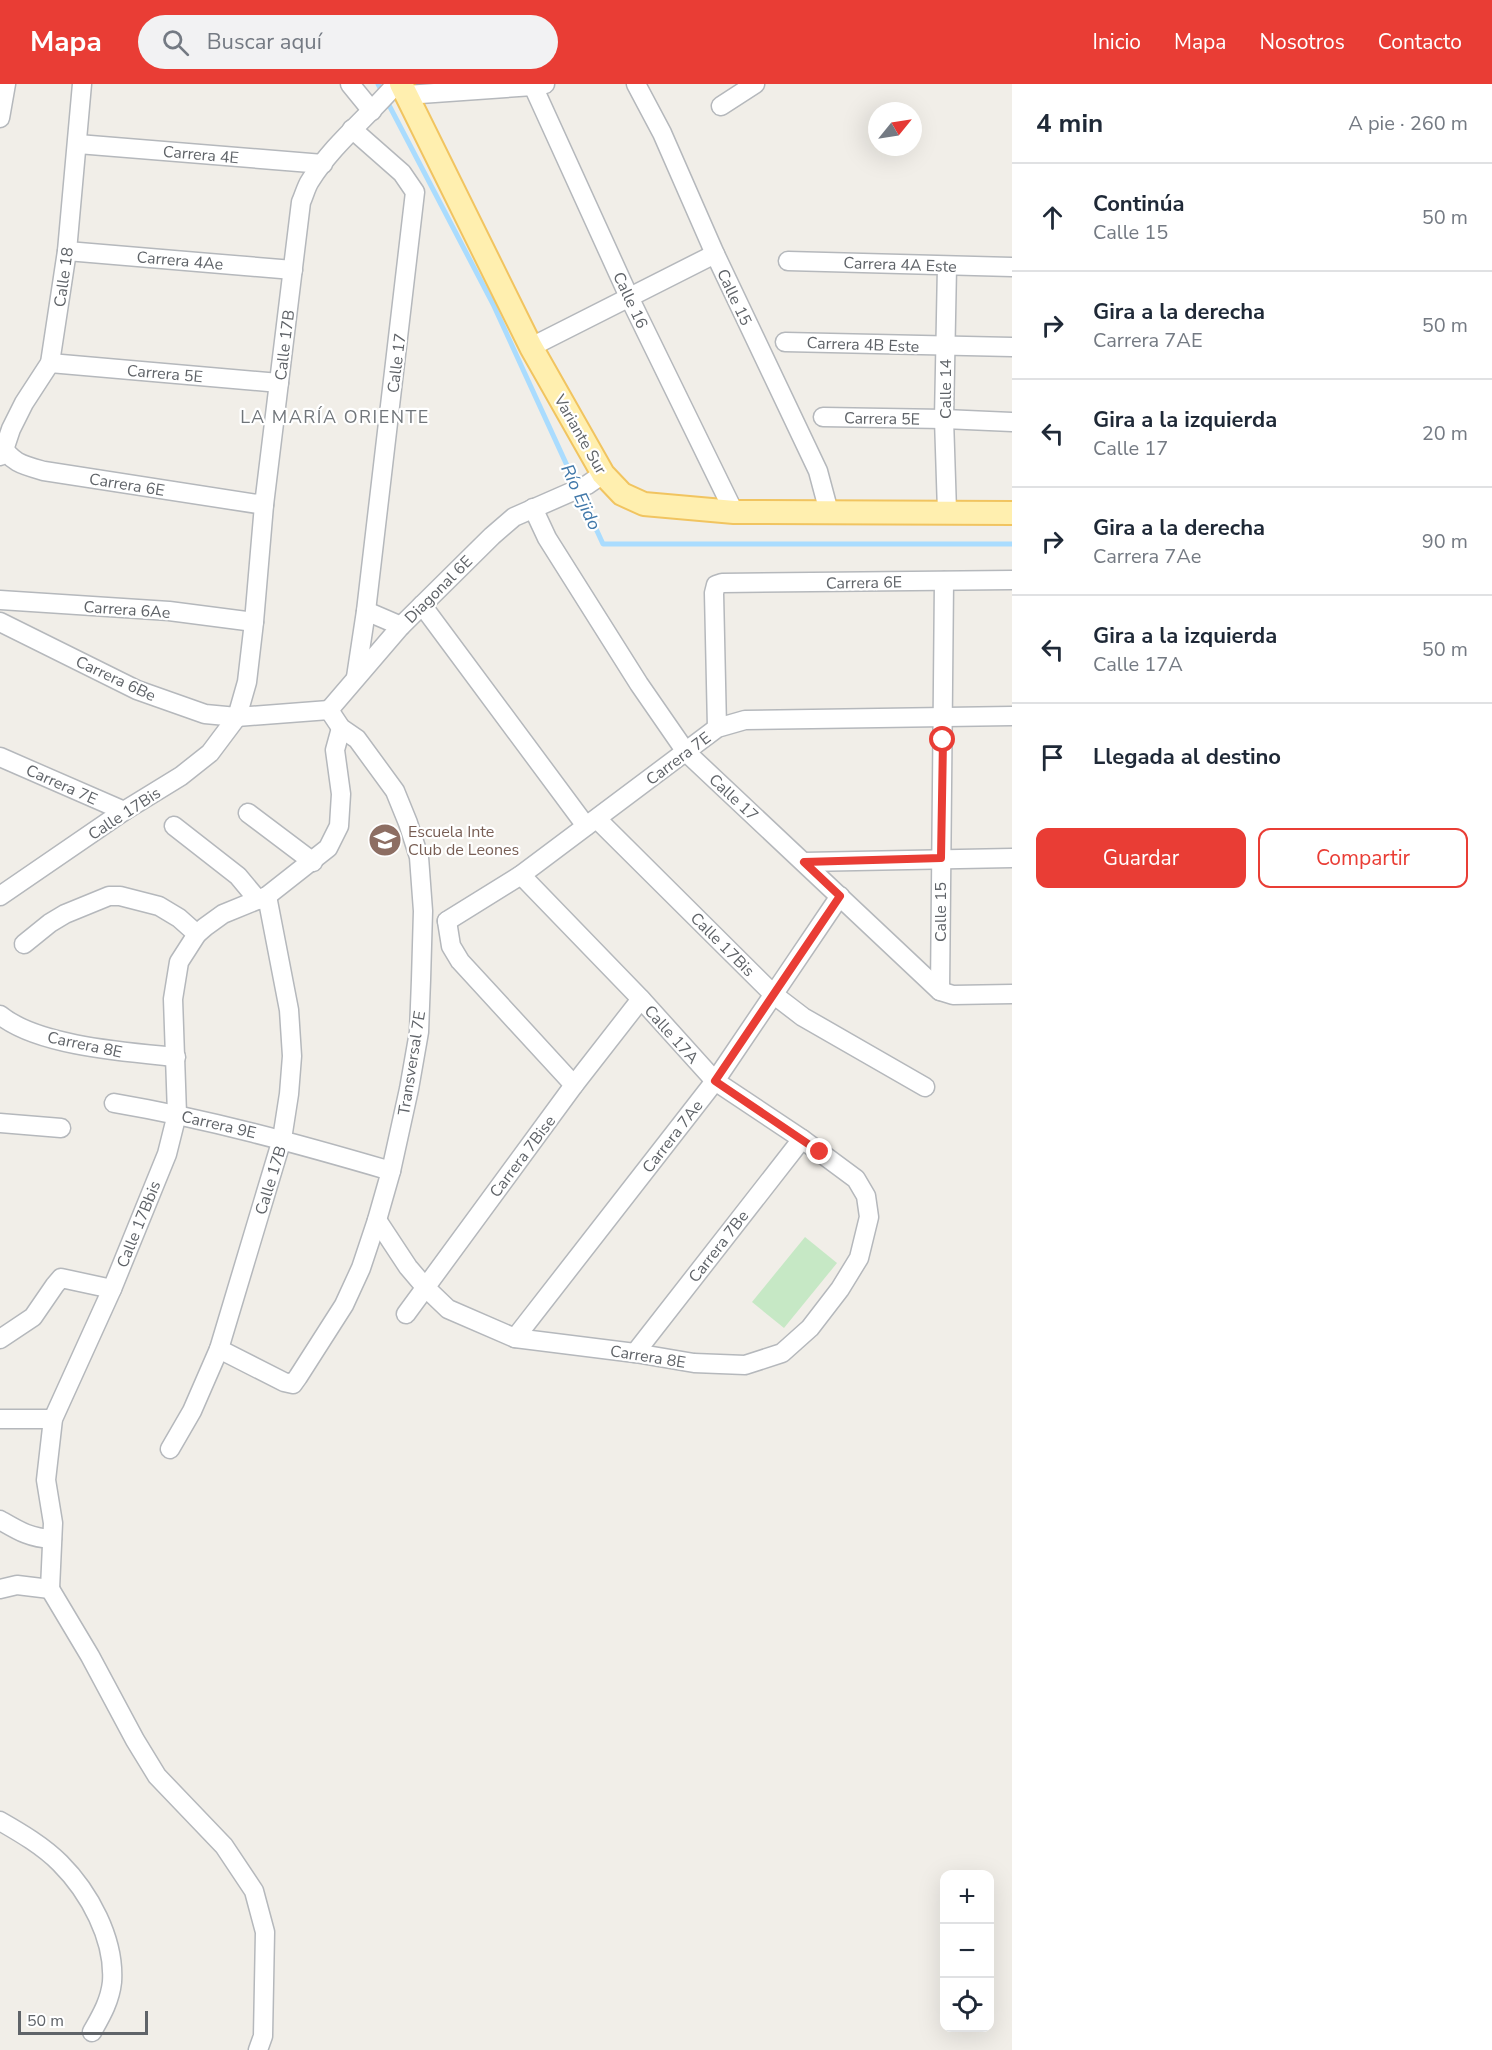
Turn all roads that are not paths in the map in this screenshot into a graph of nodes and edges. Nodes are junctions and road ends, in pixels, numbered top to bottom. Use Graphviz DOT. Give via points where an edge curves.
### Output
graph roads {
  1 [pos="6,84"];
  2 [pos="82,84"];
  3 [pos="350,84"];
  4 [pos="636,84"];
  5 [pos="755,84"];
  6 [pos="539,85"];
  7 [pos="399,87"];
  8 [pos="720,106"];
  9 [pos="374,108"];
  10 [pos="0,118"];
  11 [pos="352,129"];
  12 [pos="78,144"];
  13 [pos="323,164"];
  14 [pos="67,251"];
  15 [pos="715,254"];
  16 [pos="788,261"];
  17 [pos="947,266"];
  18 [pos="1012,267"];
  19 [pos="293,270"];
  20 [pos="629,297"];
  21 [pos="785,342"];
  22 [pos="944,346"];
  23 [pos="531,347"];
  24 [pos="1012,347"];
  25 [pos="50,363"];
  26 [pos="279,384"];
  27 [pos="823,417"];
  28 [pos="944,418"];
  29 [pos="1012,422"];
  30 [pos="1,450"];
  31 [pos="595,480"];
  32 [pos="264,505"];
  33 [pos="533,508"];
  34 [pos="947,511"];
  35 [pos="734,512"];
  36 [pos="829,512"];
  37 [pos="1012,513"];
  38 [pos="1012,580"];
  39 [pos="944,581"];
  40 [pos="0,600"];
  41 [pos="422,605"];
  42 [pos="366,611"];
  43 [pos="0,622"];
  44 [pos="254,622"];
  45 [pos="402,626"];
  46 [pos="356,676"];
  47 [pos="329,710"];
  48 [pos="944,716"];
  49 [pos="1012,716"];
  50 [pos="237,717"];
  51 [pos="341,728"];
  52 [pos="717,728"];
  53 [pos="686,752"];
  54 [pos="0,757"];
  55 [pos="124,811"];
  56 [pos="248,813"];
  57 [pos="591,823"];
  58 [pos="174,826"];
  59 [pos="941,858"];
  60 [pos="1012,858"];
  61 [pos="313,862"];
  62 [pos="804,862"];
  63 [pos="521,875"];
  64 [pos="2,893"];
  65 [pos="840,896"];
  66 [pos="262,898"];
  67 [pos="423,911"];
  68 [pos="447,921"];
  69 [pos="197,934"];
  70 [pos="24,944"];
  71 [pos="940,991"];
  72 [pos="773,994"];
  73 [pos="1012,994"];
  74 [pos="641,999"];
  75 [pos="0,1015"];
  76 [pos="176,1057"];
  77 [pos="715,1081"];
  78 [pos="574,1085"];
  79 [pos="925,1087"];
  80 [pos="114,1103"];
  81 [pos="177,1114"];
  82 [pos="0,1123"];
  83 [pos="61,1128"];
  84 [pos="282,1139"];
  85 [pos="802,1139"];
  86 [pos="392,1171"];
  87 [pos="867,1196"];
  88 [pos="377,1220"];
  89 [pos="425,1287"];
  90 [pos="112,1288"];
  91 [pos="406,1314"];
  92 [pos="515,1338"];
  93 [pos="0,1339"];
  94 [pos="219,1350"];
  95 [pos="635,1353"];
  96 [pos="0,1419"];
  97 [pos="53,1419"];
  98 [pos="170,1449"];
  99 [pos="0,1520"];
  100 [pos="52,1539"];
  101 [pos="50,1588"];
  102 [pos="0,1589"];
  103 [pos="0,1821"];
  104 [pos="92,2032"];
  105 [pos="258,2050"];
  1 -- 10 [label="street"];
  2 -- 12 [label="street, Calle 18"];
  3 -- 9 [label="street"];
  4 -- 15 [label="street, Calle 15"];
  5 -- 8 [label="street"];
  6 -- 7 [label="street"];
  6 -- 20 [label="street, Calle 16"];
  7 -- 9 [label="street, Calle 17B"];
  7 -- 23 [label="main road, Variante Sur"];
  9 -- 11 [label="street, Calle 17B"];
  11 -- 13 [label="street, Calle 17B"];
  11 -- 42 [label="street, Calle 17" via="402,173 415,192"];
  12 -- 13 [label="street, Carrera 4E"];
  12 -- 14 [label="street, Calle 18"];
  13 -- 19 [label="street, Calle 17B" via="309,182 301,202"];
  14 -- 19 [label="street, Carrera 4Ae"];
  14 -- 25 [label="street, Calle 18"];
  15 -- 20 [label="street"];
  15 -- 36 [label="street, Calle 15" via="818,471"];
  16 -- 17 [label="street, Carrera 4A Este"];
  17 -- 18 [label="street, Carrera 4A Este"];
  17 -- 22 [label="street, Calle 14"];
  19 -- 26 [label="street, Calle 17B"];
  20 -- 23 [label="street"];
  20 -- 35 [label="street, Calle 16"];
  21 -- 22 [label="street, Carrera 4B Este"];
  22 -- 24 [label="street, Carrera 4B Este"];
  22 -- 28 [label="street, Calle 14"];
  23 -- 31 [label="main road, Variante Sur"];
  25 -- 26 [label="street, Carrera 5E"];
  25 -- 30 [label="street, Calle 18" via="24,403"];
  26 -- 32 [label="street, Calle 17B"];
  27 -- 28 [label="street, Carrera 5E"];
  28 -- 29 [label="street, Carrera 5E"];
  28 -- 34 [label="street, Calle 14"];
  30 -- 32 [label="street, Carrera 6E" via="21,465 44,471"];
  31 -- 33 [label="street, Diagonal 6E"];
  31 -- 35 [label="main road, Variante Sur" via="644,504"];
  32 -- 44 [label="street, Calle 17B"];
  33 -- 41 [label="street, Diagonal 6E" via="514,517 492,536"];
  33 -- 53 [label="street, Calle 17" via="639,684"];
  34 -- 36 [label="main road, Variante Sur"];
  34 -- 37 [label="main road, Variante Sur"];
  35 -- 36 [label="main road, Variante Sur"];
  38 -- 39 [label="street, Carrera 6E"];
  39 -- 48 [label="street, Calle 15"];
  39 -- 52 [label="street, Carrera 6E" via="716,585"];
  40 -- 44 [label="street, Carrera 6Ae" via="169,611"];
  41 -- 45 [label="street, Diagonal 6E"];
  41 -- 57 [label="street, Calle 17Bis"];
  42 -- 45 [label="street"];
  42 -- 46 [label="street, Calle 17"];
  43 -- 50 [label="street, Carrera 6Be" via="137,690 205,714"];
  44 -- 50 [label="street, Calle 17B" via="247,682"];
  45 -- 46 [label="street, Diagonal 6E"];
  46 -- 47 [label="street, Diagonal 6E"];
  47 -- 50 [label="street, Carrera 6Be"];
  47 -- 51 [label="street, Transversal 7E"];
  48 -- 49 [label="street, Carrera 7E"];
  48 -- 52 [label="street, Carrera 7E" via="745,720"];
  48 -- 59 [label="street, Calle 15"];
  50 -- 55 [label="street, Calle 17Bis" via="210,753"];
  51 -- 61 [label="street, Calle 17Bbis" via="335,750 341,794 339,826 328,848"];
  51 -- 67 [label="street, Transversal 7E" via="357,740 395,791 419,857"];
  52 -- 53 [label="street, Carrera 7E"];
  53 -- 57 [label="street, Carrera 7E"];
  53 -- 62 [label="street, Calle 17"];
  54 -- 55 [label="street, Carrera 7E"];
  55 -- 64 [label="street, Calle 17Bis"];
  56 -- 61 [label="street"];
  57 -- 63 [label="street, Carrera 7E"];
  57 -- 72 [label="street, Calle 17Bis"];
  58 -- 66 [label="street"];
  59 -- 60 [label="street"];
  59 -- 62 [label="street"];
  59 -- 71 [label="street, Calle 15"];
  61 -- 66 [label="street, Calle 17Bbis"];
  62 -- 65 [label="street, Calle 17"];
  63 -- 68 [label="street, Carrera 7E"];
  63 -- 74 [label="street, Calle 17A"];
  65 -- 71 [label="street, Calle 17"];
  65 -- 72 [label="street, Carrera 7Ae"];
  66 -- 69 [label="street, Calle 17Bbis" via="223,914"];
  66 -- 84 [label="street, Calle 17B" via="289,1010 292,1056"];
  67 -- 68 [label="street"];
  67 -- 86 [label="street, Transversal 7E" via="419,1032"];
  68 -- 78 [label="street" via="451,946 460,961"];
  69 -- 70 [label="street" via="159,906 109,896 65,914"];
  69 -- 76 [label="street, Calle 17Bbis" via="179,962 173,999"];
  71 -- 73 [label="street" via="953,995"];
  72 -- 77 [label="street, Carrera 7Ae"];
  72 -- 79 [label="street, Calle 17Bis" via="803,1017"];
  74 -- 77 [label="street, Calle 17A"];
  74 -- 78 [label="street, Carrera 7Bise"];
  75 -- 76 [label="street, Carrera 8E" via="13,1026 105,1051"];
  76 -- 81 [label="street, Calle 17Bbis"];
  77 -- 85 [label="street, Calle 17A"];
  77 -- 92 [label="street, Carrera 7Ae"];
  78 -- 89 [label="street, Carrera 7Bise"];
  80 -- 81 [label="street, Carrera 9E"];
  81 -- 84 [label="street, Carrera 9E"];
  81 -- 90 [label="street, Calle 17Bbis" via="167,1154"];
  82 -- 83 [label="street"];
  84 -- 86 [label="street, Carrera 9E"];
  84 -- 94 [label="street, Calle 17B"];
  85 -- 87 [label="street, Calle 17A" via="856,1179"];
  85 -- 95 [label="street, Carrera 7Be"];
  86 -- 88 [label="street, Transversal 7E"];
  87 -- 95 [label="street, Carrera 8E" via="869,1217 859,1258 810,1328 782,1353 745,1365 694,1363"];
  88 -- 89 [label="street, Carrera 8E"];
  88 -- 94 [label="street, Transversal 7E" via="344,1305 293,1384"];
  89 -- 91 [label="street, Carrera 7Bise"];
  89 -- 92 [label="street, Carrera 8E" via="448,1309"];
  90 -- 93 [label="street" via="61,1278 33,1317"];
  90 -- 97 [label="street, Calle 17Bbis"];
  92 -- 95 [label="street, Carrera 8E"];
  94 -- 98 [label="street, Calle 17B"];
  96 -- 97 [label="street"];
  97 -- 100 [label="street, Calle 17Bbis" via="46,1480"];
  99 -- 100 [label="street" via="25,1535"];
  100 -- 101 [label="street, Calle 17Bbis"];
  101 -- 102 [label="street" via="17,1584"];
  101 -- 105 [label="street" via="157,1776 224,1846 254,1891 265,1932 263,2036"];
  103 -- 104 [label="street" via="59,1862 84,1891 104,1932 112,1981 106,2007"];
}
